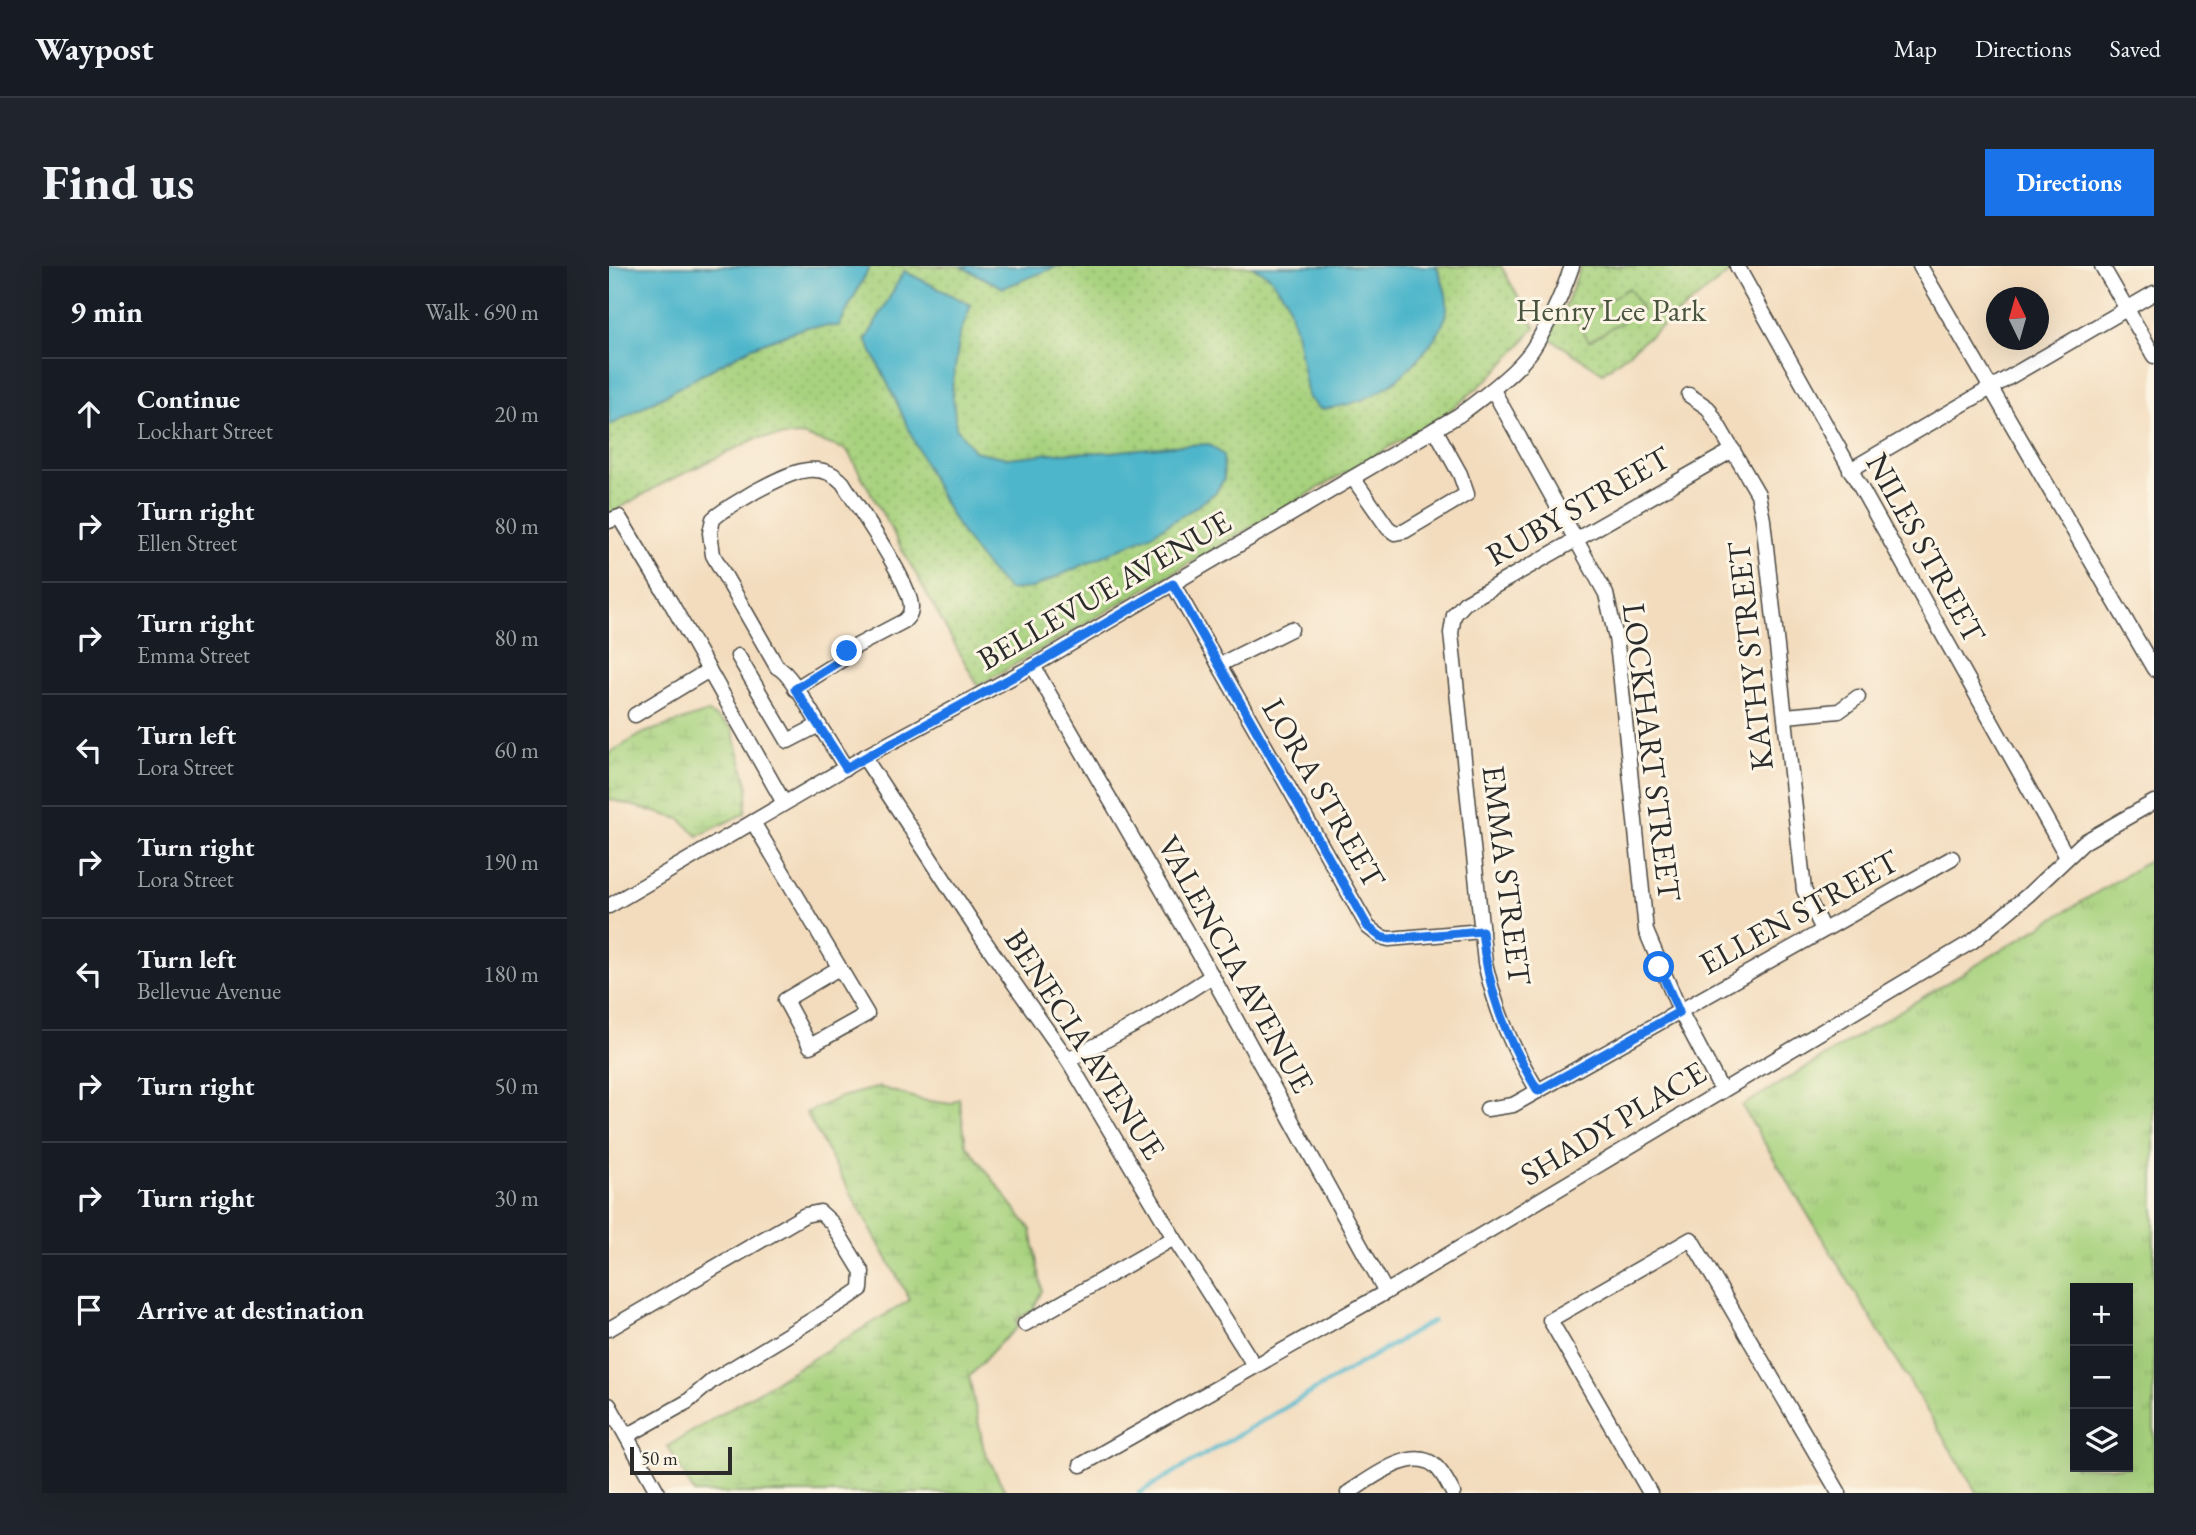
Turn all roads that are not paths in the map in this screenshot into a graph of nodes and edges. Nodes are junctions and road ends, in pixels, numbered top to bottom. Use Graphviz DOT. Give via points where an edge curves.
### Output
graph roads {
  1 [pos="1572,266"];
  2 [pos="1737,266"];
  3 [pos="1920,266"];
  4 [pos="2102,266"];
  5 [pos="2154,293"];
  6 [pos="2127,308"];
  7 [pos="2154,356"];
  8 [pos="1991,387"];
  9 [pos="1493,390"];
  10 [pos="1689,395"];
  11 [pos="1436,429"];
  12 [pos="1733,450"];
  13 [pos="1850,470"];
  14 [pos="1353,478"];
  15 [pos="609,521"];
  16 [pos="1575,540"];
  17 [pos="1173,584"];
  18 [pos="1454,615"];
  19 [pos="1291,629"];
  20 [pos="738,656"];
  21 [pos="1219,665"];
  22 [pos="1033,666"];
  23 [pos="2154,668"];
  24 [pos="709,670"];
  25 [pos="795,689"];
  26 [pos="1858,696"];
  27 [pos="635,715"];
  28 [pos="1786,716"];
  29 [pos="819,725"];
  30 [pos="864,757"];
  31 [pos="846,768"];
  32 [pos="2154,802"];
  33 [pos="785,803"];
  34 [pos="753,822"];
  35 [pos="2067,857"];
  36 [pos="1952,858"];
  37 [pos="609,906"];
  38 [pos="1823,930"];
  39 [pos="1482,931"];
  40 [pos="839,968"];
  41 [pos="1212,976"];
  42 [pos="1679,1012"];
  43 [pos="1068,1060"];
  44 [pos="1538,1091"];
  45 [pos="1722,1091"];
  46 [pos="1487,1109"];
  47 [pos="1174,1238"];
  48 [pos="1386,1292"];
  49 [pos="1025,1324"];
  50 [pos="609,1329"];
  51 [pos="1254,1365"];
  52 [pos="609,1405"];
  53 [pos="627,1436"];
  54 [pos="1081,1465"];
  55 [pos="658,1493"];
  56 [pos="1348,1493"];
  57 [pos="1453,1493"];
  58 [pos="1650,1493"];
  59 [pos="1839,1493"];
  1 -- 9 [label="street, BELLEVUE AVENUE" via="1531,352"];
  2 -- 13 [label="street, NILES STREET"];
  3 -- 8 [label="street"];
  4 -- 6 [label="street"];
  5 -- 6 [label="street"];
  6 -- 7 [label="street"];
  6 -- 8 [label="street"];
  8 -- 13 [label="street"];
  8 -- 23 [label="street"];
  9 -- 11 [label="street, BELLEVUE AVENUE"];
  9 -- 16 [label="street, LOCKHART STREET"];
  10 -- 12 [label="street, KATHY STREET" via="1708,408"];
  11 -- 14 [label="street, BELLEVUE AVENUE"];
  11 -- 14 [label="street" via="1468,494 1395,533"];
  12 -- 16 [label="street, RUBY STREET"];
  12 -- 28 [label="street, KATHY STREET" via="1761,507"];
  13 -- 35 [label="street, NILES STREET"];
  14 -- 17 [label="street, BELLEVUE AVENUE"];
  15 -- 24 [label="street" via="619,517"];
  16 -- 18 [label="street, RUBY STREET" via="1465,603"];
  16 -- 42 [label="street, LOCKHART STREET" via="1606,594 1616,638 1646,931"];
  17 -- 21 [label="street, LORA STREET"];
  17 -- 22 [label="street, BELLEVUE AVENUE"];
  18 -- 39 [label="street, EMMA STREET" via="1451,633"];
  19 -- 21 [label="street"];
  20 -- 29 [label="street" via="788,741"];
  21 -- 39 [label="street, LORA STREET" via="1373,932 1389,939"];
  22 -- 30 [label="street, BELLEVUE AVENUE"];
  22 -- 41 [label="street, VALENCIA AVENUE"];
  24 -- 27 [label="street"];
  24 -- 33 [label="street"];
  25 -- 25 [label="street" via="843,659 847,651 904,621 911,610 902,580 843,483 826,472 809,470 795,471 723,510 713,519 710,533 713,555 777,667 784,670"];
  25 -- 29 [label="street"];
  26 -- 28 [label="street" via="1839,711"];
  28 -- 38 [label="street, KATHY STREET" via="1804,890"];
  29 -- 31 [label="street"];
  30 -- 31 [label="street, BELLEVUE AVENUE"];
  30 -- 43 [label="street, BENECIA AVENUE" via="982,939"];
  31 -- 33 [label="street, BELLEVUE AVENUE"];
  32 -- 35 [label="street, SHADY PLACE" via="2084,842"];
  33 -- 34 [label="street, BELLEVUE AVENUE"];
  34 -- 37 [label="street, BELLEVUE AVENUE"];
  34 -- 40 [label="street"];
  35 -- 45 [label="street, SHADY PLACE" via="1973,941"];
  36 -- 38 [label="street, ELLEN STREET"];
  38 -- 42 [label="street, ELLEN STREET"];
  39 -- 44 [label="street, EMMA STREET" via="1495,1003"];
  40 -- 40 [label="street" via="867,1014 810,1046 785,1000"];
  41 -- 43 [label="street" via="1142,1021"];
  41 -- 48 [label="street, VALENCIA AVENUE"];
  42 -- 44 [label="street, ELLEN STREET"];
  42 -- 45 [label="street, LOCKHART STREET"];
  43 -- 47 [label="street, BENECIA AVENUE"];
  44 -- 46 [label="street, ELLEN STREET" via="1513,1105"];
  45 -- 48 [label="street, SHADY PLACE"];
  47 -- 49 [label="street"];
  47 -- 51 [label="street, BENECIA AVENUE"];
  48 -- 51 [label="street, SHADY PLACE"];
  50 -- 53 [label="street" via="805,1214 820,1212 832,1223 862,1272 861,1289"];
  51 -- 54 [label="street, SHADY PLACE"];
  52 -- 53 [label="street"];
  53 -- 55 [label="street"];
  56 -- 57 [label="street" via="1401,1462 1417,1459 1436,1466"];
  58 -- 59 [label="street" via="1550,1320 1691,1239"];
}
